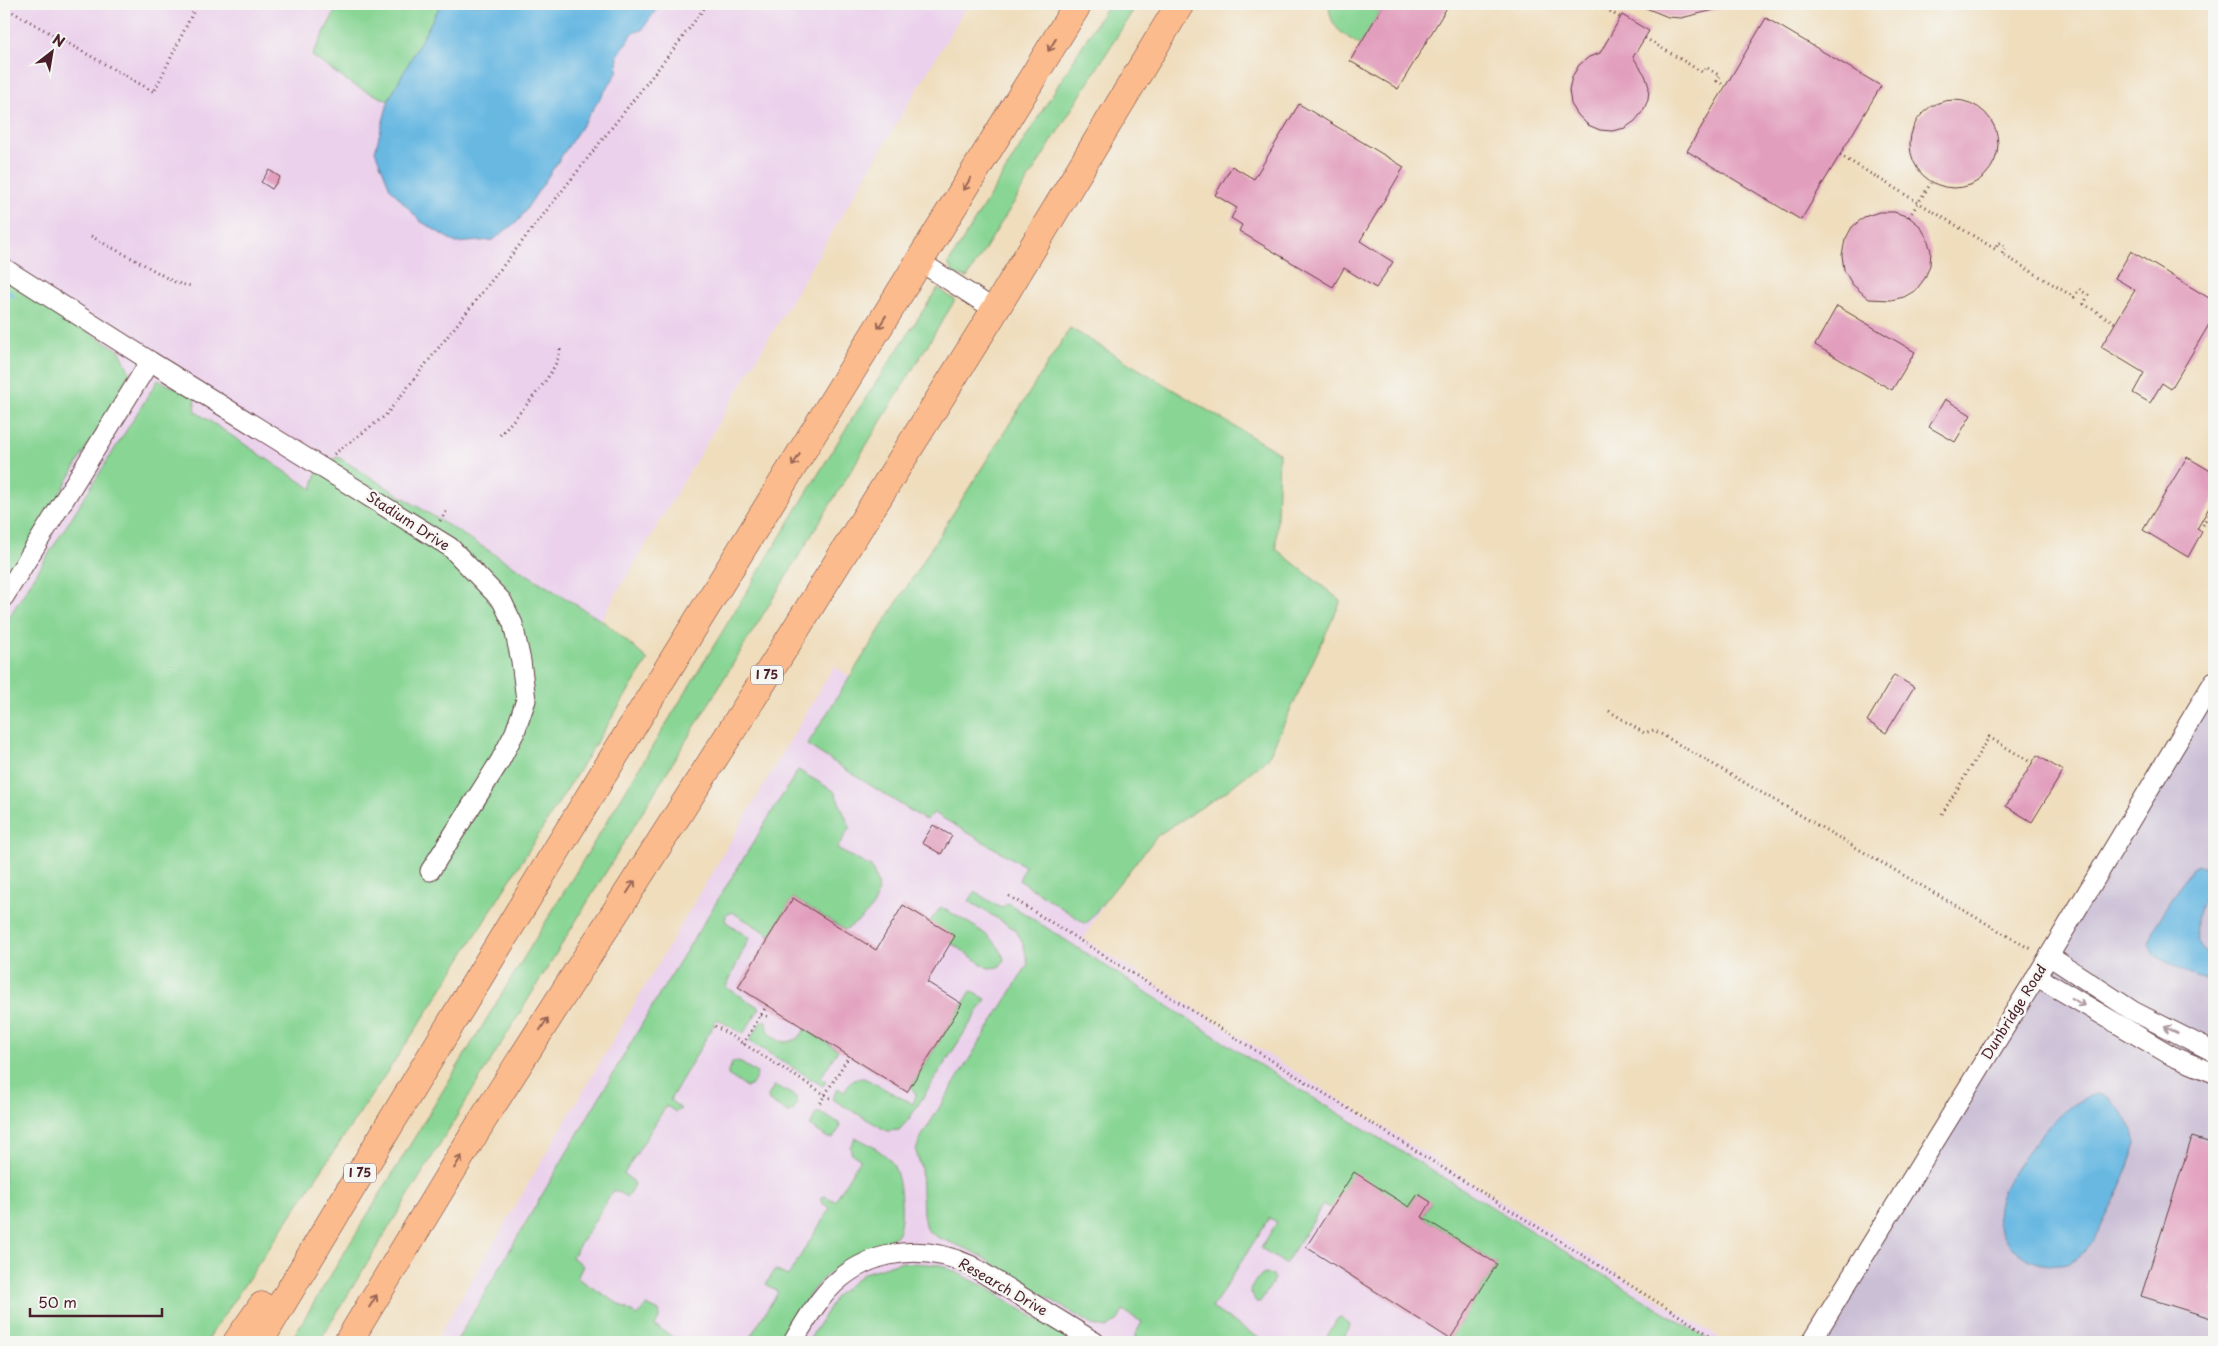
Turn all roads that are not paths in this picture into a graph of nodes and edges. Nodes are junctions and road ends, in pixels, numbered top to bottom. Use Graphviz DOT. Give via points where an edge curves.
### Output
graph roads {
  1 [pos="1078,4"];
  2 [pos="1180,4"];
  3 [pos="919,261"];
  4 [pos="4,268"];
  5 [pos="995,310"];
  6 [pos="150,361"];
  7 [pos="4,597"];
  8 [pos="2214,681"];
  9 [pos="430,871"];
  10 [pos="2050,956"];
  11 [pos="2036,976"];
  12 [pos="461,1004"];
  13 [pos="2214,1052"];
  14 [pos="2214,1073"];
  15 [pos="237,1342"];
  16 [pos="259,1342"];
  17 [pos="348,1342"];
  18 [pos="793,1342"];
  19 [pos="1095,1342"];
  20 [pos="1811,1342"];
  1 -- 3 [label="highway, I 75, one-way"];
  2 -- 5 [label="highway, I 75"];
  3 -- 5 [label="street"];
  3 -- 12 [label="highway, I 75, one-way"];
  4 -- 6 [label="street, Stadium Drive"];
  17 -- 5 [label="highway, I 75, one-way" via="482,1121 776,661"];
  6 -- 7 [label="street"];
  6 -- 9 [label="street, Stadium Drive" via="450,547 502,601 513,624 522,661 526,700 500,761"];
  8 -- 10 [label="street, Dunbridge Road"];
  10 -- 11 [label="street, Dunbridge Road"];
  13 -- 10 [label="street, one-way" via="2133,1011"];
  11 -- 14 [label="street, one-way" via="2174,1057"];
  11 -- 20 [label="street, Dunbridge Road"];
  12 -- 15 [label="highway"];
  12 -- 16 [label="highway, I 75"];
  18 -- 19 [label="street, Research Drive" via="820,1300 848,1273 882,1256 920,1251 970,1265"];
}
